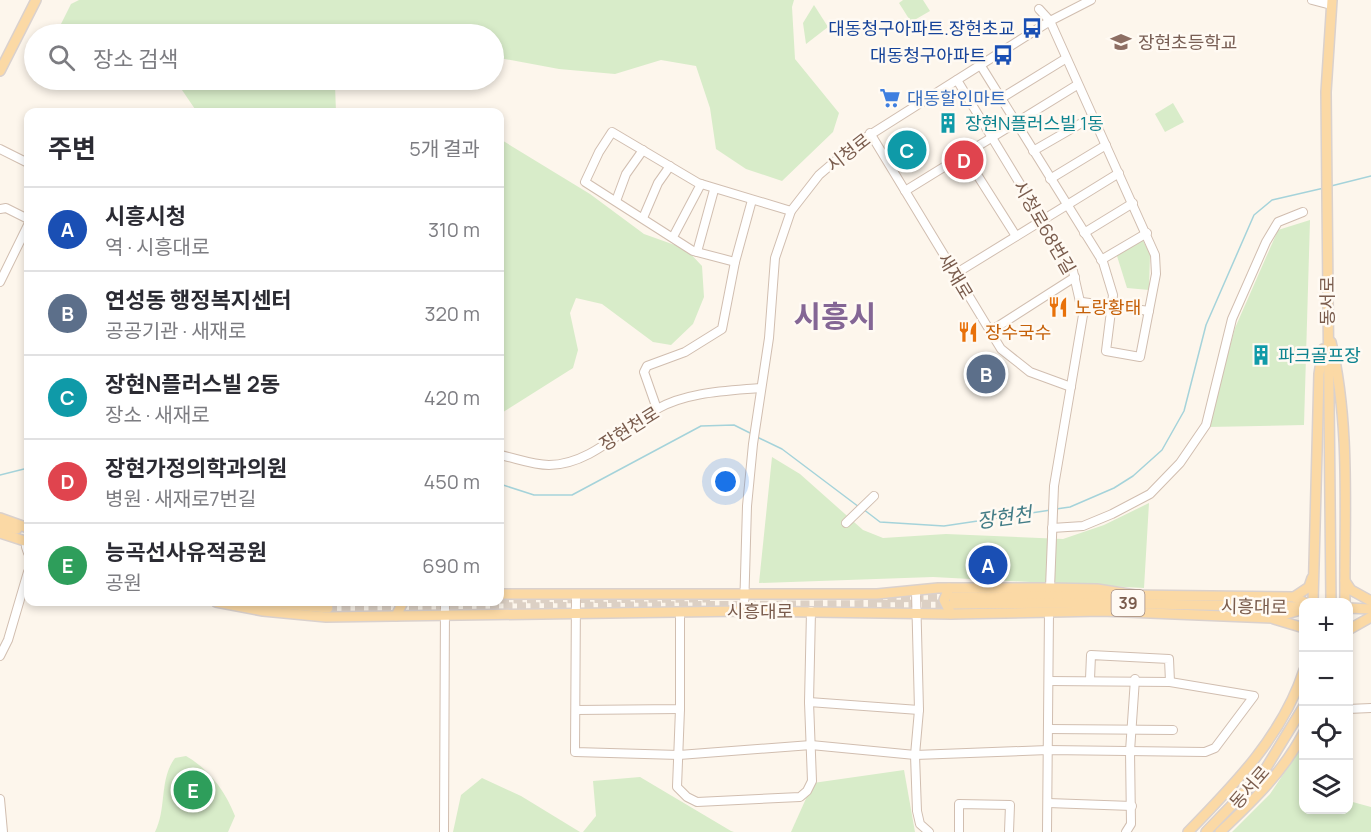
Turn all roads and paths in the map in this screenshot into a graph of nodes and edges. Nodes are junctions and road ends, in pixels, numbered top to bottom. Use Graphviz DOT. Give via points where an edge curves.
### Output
graph roads {
  1 [pos="36,0"];
  2 [pos="1091,0"];
  3 [pos="1312,0"];
  4 [pos="1331,3"];
  5 [pos="1039,9"];
  6 [pos="1050,21"];
  7 [pos="1065,59"];
  8 [pos="981,66"];
  9 [pos="0,71"];
  10 [pos="957,81"];
  11 [pos="1077,85"];
  12 [pos="1000,99"];
  13 [pos="1092,117"];
  14 [pos="1015,123"];
  15 [pos="870,133"];
  16 [pos="991,137"];
  17 [pos="1106,146"];
  18 [pos="0,149"];
  19 [pos="643,150"];
  20 [pos="1033,151"];
  21 [pos="964,154"];
  22 [pos="24,161"];
  23 [pos="670,166"];
  24 [pos="1119,173"];
  25 [pos="1050,178"];
  26 [pos="701,184"];
  27 [pos="714,190"];
  28 [pos="905,191"];
  29 [pos="752,200"];
  30 [pos="616,201"];
  31 [pos="1133,203"];
  32 [pos="1066,205"];
  33 [pos="0,209"];
  34 [pos="791,212"];
  35 [pos="1303,212"];
  36 [pos="24,217"];
  37 [pos="643,218"];
  38 [pos="1042,220"];
  39 [pos="24,233"];
  40 [pos="1084,233"];
  41 [pos="1147,233"];
  42 [pos="1016,236"];
  43 [pos="674,237"];
  44 [pos="697,252"];
  45 [pos="1101,260"];
  46 [pos="735,262"];
  47 [pos="955,274"];
  48 [pos="1075,277"];
  49 [pos="0,282"];
  50 [pos="1082,302"];
  51 [pos="1112,305"];
  52 [pos="1149,311"];
  53 [pos="1327,323"];
  54 [pos="989,332"];
  55 [pos="1071,387"];
  56 [pos="760,388"];
  57 [pos="657,409"];
  58 [pos="504,456"];
  59 [pos="874,496"];
  60 [pos="0,518"];
  61 [pos="846,522"];
  62 [pos="0,525"];
  63 [pos="1052,525"];
  64 [pos="24,528"];
  65 [pos="24,529"];
  66 [pos="0,533"];
  67 [pos="0,540"];
  68 [pos="24,545"];
  69 [pos="24,546"];
  70 [pos="1313,576"];
  71 [pos="1345,581"];
  72 [pos="24,586"];
  73 [pos="1050,588"];
  74 [pos="745,592"];
  75 [pos="916,592"];
  76 [pos="504,594"];
  77 [pos="576,594"];
  78 [pos="877,594"];
  79 [pos="1135,595"];
  80 [pos="1294,597"];
  81 [pos="1313,598"];
  82 [pos="1331,598"];
  83 [pos="1345,598"];
  84 [pos="952,601"];
  85 [pos="1371,601"];
  86 [pos="1299,602"];
  87 [pos="239,606"];
  88 [pos="305,606"];
  89 [pos="401,606"];
  90 [pos="446,606"];
  91 [pos="1299,606"];
  92 [pos="328,608"];
  93 [pos="1299,608"];
  94 [pos="1353,608"];
  95 [pos="1371,609"];
  96 [pos="744,611"];
  97 [pos="811,611"];
  98 [pos="680,612"];
  99 [pos="876,612"];
  100 [pos="1049,612"];
  101 [pos="575,613"];
  102 [pos="916,613"];
  103 [pos="446,614"];
  104 [pos="396,616"];
  105 [pos="1371,617"];
  106 [pos="1272,618"];
  107 [pos="1299,626"];
  108 [pos="1353,627"];
  109 [pos="0,656"];
  110 [pos="1090,680"];
  111 [pos="1135,680"];
  112 [pos="1049,681"];
  113 [pos="1170,682"];
  114 [pos="1299,685"];
  115 [pos="809,702"];
  116 [pos="1371,708"];
  117 [pos="680,709"];
  118 [pos="1353,709"];
  119 [pos="576,710"];
  120 [pos="919,710"];
  121 [pos="1299,714"];
  122 [pos="1049,729"];
  123 [pos="1132,730"];
  124 [pos="1173,730"];
  125 [pos="1299,742"];
  126 [pos="812,745"];
  127 [pos="1048,750"];
  128 [pos="1130,751"];
  129 [pos="679,755"];
  130 [pos="915,755"];
  131 [pos="0,799"];
  132 [pos="1047,803"];
  133 [pos="1132,806"];
  134 [pos="3,832"];
  135 [pos="444,832"];
  136 [pos="929,832"];
  137 [pos="959,832"];
  138 [pos="1009,832"];
  139 [pos="1047,832"];
  140 [pos="1126,832"];
  141 [pos="1188,832"];
  142 [pos="1206,832"];
  143 [pos="1220,832"];
  1 -- 9 [label="main road"];
  2 -- 6 [label="street, 시청로"];
  3 -- 4 [label="street"];
  4 -- 53 [label="main road, 동서로" via="1326,92"];
  5 -- 6 [label="street"];
  6 -- 7 [label="street"];
  6 -- 8 [label="street, 시청로"];
  7 -- 11 [label="street"];
  7 -- 12 [label="street"];
  8 -- 10 [label="street, 시청로"];
  8 -- 12 [label="street"];
  10 -- 15 [label="street, 시청로"];
  10 -- 16 [label="street, 시청로68번길"];
  11 -- 13 [label="street"];
  11 -- 14 [label="street"];
  12 -- 14 [label="street"];
  13 -- 17 [label="street"];
  13 -- 20 [label="street"];
  14 -- 16 [label="street"];
  14 -- 20 [label="street"];
  15 -- 28 [label="street, 새재로"];
  15 -- 34 [label="street, 시청로" via="819,175"];
  16 -- 21 [label="street"];
  16 -- 38 [label="street, 시청로68번길"];
  17 -- 24 [label="street"];
  17 -- 25 [label="street"];
  18 -- 22 [label="street"];
  19 -- 23 [label="street"];
  19 -- 30 [label="street" via="626,174"];
  19 -- 30 [label="street" via="612,132 599,152 585,182"];
  20 -- 25 [label="street"];
  21 -- 28 [label="street"];
  21 -- 42 [label="street"];
  23 -- 26 [label="street"];
  23 -- 37 [label="street"];
  24 -- 31 [label="street"];
  24 -- 32 [label="street"];
  25 -- 32 [label="street"];
  26 -- 27 [label="street"];
  26 -- 43 [label="street"];
  27 -- 29 [label="street"];
  27 -- 44 [label="street"];
  28 -- 47 [label="street, 새재로"];
  29 -- 34 [label="street"];
  29 -- 46 [label="street"];
  30 -- 37 [label="street"];
  31 -- 40 [label="street"];
  31 -- 41 [label="street"];
  32 -- 38 [label="street"];
  32 -- 40 [label="street"];
  33 -- 36 [label="street"];
  34 -- 56 [label="street, 시청로" via="775,258 769,338"];
  35 -- 63 [label="street" via="1278,222 1266,242 1232,319 1206,425 1180,463 1150,494 1112,514 1083,526"];
  37 -- 43 [label="street"];
  38 -- 42 [label="street"];
  38 -- 48 [label="street, 시청로68번길"];
  39 -- 49 [label="street"];
  40 -- 45 [label="street"];
  41 -- 45 [label="street"];
  41 -- 52 [label="street" via="1155,255 1156,274"];
  42 -- 47 [label="street"];
  43 -- 44 [label="street"];
  44 -- 46 [label="street"];
  45 -- 51 [label="street" via="1113,295"];
  46 -- 57 [label="street" via="722,329 685,352 647,366 644,372"];
  47 -- 54 [label="street, 새재로"];
  48 -- 50 [label="street, 시청로68번길"];
  48 -- 54 [label="street"];
  50 -- 51 [label="street"];
  50 -- 55 [label="street, 시청로68번길"];
  51 -- 52 [label="street"];
  51 -- 52 [label="street" via="1106,351 1140,357"];
  53 -- 70 [label="main road" via="1319,374"];
  53 -- 71 [label="main road" via="1340,378"];
  53 -- 82 [label="main road, 동서로"];
  54 -- 55 [label="street, 새재로" via="1001,349 1030,372"];
  55 -- 63 [label="street, 시청로68번길" via="1054,486"];
  56 -- 57 [label="street, 장현천로" via="704,393"];
  56 -- 74 [label="street, 시청로" via="747,506"];
  57 -- 58 [label="street, 장현천로" via="602,446 564,464 546,465"];
  59 -- 61 [label="street"];
  60 -- 64 [label="main road"];
  62 -- 65 [label="main road"];
  63 -- 73 [label="street, 시청로68번길"];
  66 -- 68 [label="main road"];
  67 -- 69 [label="main road"];
  70 -- 80 [label="main road" via="1309,587"];
  70 -- 81 [label="main road"];
  71 -- 83 [label="main road"];
  71 -- 85 [label="main road" via="1351,590"];
  72 -- 109 [label="street"];
  73 -- 79 [label="main road, 시흥대로"];
  73 -- 84 [label="main road, 시흥대로"];
  74 -- 77 [label="main road, 시흥대로"];
  74 -- 78 [label="main road, 시흥대로"];
  74 -- 96 [label="street, 시청로"];
  75 -- 78 [label="main road, 시흥대로"];
  75 -- 84 [label="main road, 시흥대로"];
  75 -- 102 [label="street"];
  76 -- 77 [label="main road, 시흥대로"];
  77 -- 101 [label="street"];
  78 -- 99 [label="main road" via="881,603"];
  79 -- 80 [label="main road, 시흥대로 / 39"];
  79 -- 84 [label="main road, 시흥대로 / 39"];
  80 -- 86 [label="main road, 시흥대로"];
  84 -- 91 [label="main road, 시흥대로 / 39"];
  84 -- 100 [label="main road, 시흥대로"];
  84 -- 102 [label="main road, 시흥대로"];
  87 -- 104 [label="main road, 시흥대로" via="298,616"];
  88 -- 92 [label="main road"];
  89 -- 104 [label="main road"];
  90 -- 103 [label="street"];
  93 -- 106 [label="main road, 시흥대로"];
  94 -- 95 [label="main road"];
  96 -- 97 [label="main road, 시흥대로"];
  96 -- 98 [label="main road, 시흥대로"];
  97 -- 99 [label="main road, 시흥대로"];
  97 -- 115 [label="street"];
  98 -- 101 [label="main road, 시흥대로"];
  98 -- 117 [label="street"];
  99 -- 102 [label="main road, 시흥대로"];
  100 -- 106 [label="main road, 시흥대로"];
  100 -- 112 [label="street"];
  101 -- 103 [label="main road, 시흥대로"];
  101 -- 119 [label="street"];
  102 -- 120 [label="street"];
  103 -- 104 [label="main road, 시흥대로"];
  103 -- 135 [label="street"];
  105 -- 108 [label="main road"];
  106 -- 107 [label="main road"];
  110 -- 111 [label="street"];
  110 -- 112 [label="street"];
  110 -- 113 [label="street" via="1091,655 1169,659"];
  111 -- 113 [label="street"];
  111 -- 123 [label="street"];
  112 -- 122 [label="street"];
  113 -- 128 [label="street" via="1254,696 1215,748 1205,752"];
  114 -- 141 [label="main road" via="1270,740"];
  115 -- 120 [label="street"];
  115 -- 126 [label="street"];
  116 -- 118 [label="street"];
  117 -- 119 [label="street"];
  117 -- 129 [label="street"];
  119 -- 129 [label="street" via="575,752"];
  120 -- 130 [label="street"];
  121 -- 142 [label="main road, 동서로" via="1263,773"];
  122 -- 123 [label="street"];
  122 -- 127 [label="street"];
  123 -- 124 [label="street"];
  123 -- 128 [label="street"];
  125 -- 143 [label="main road" via="1258,796"];
  126 -- 129 [label="street"];
  126 -- 129 [label="street" via="812,781 797,799 693,800 677,787"];
  126 -- 130 [label="street"];
  127 -- 128 [label="street"];
  127 -- 130 [label="street"];
  127 -- 132 [label="street"];
  128 -- 133 [label="street"];
  130 -- 136 [label="street" via="917,811 920,824"];
  131 -- 134 [label="street"];
  132 -- 133 [label="street"];
  132 -- 139 [label="street"];
  133 -- 140 [label="street" via="1131,824"];
  137 -- 138 [label="street" via="959,804 1010,805"];
}
